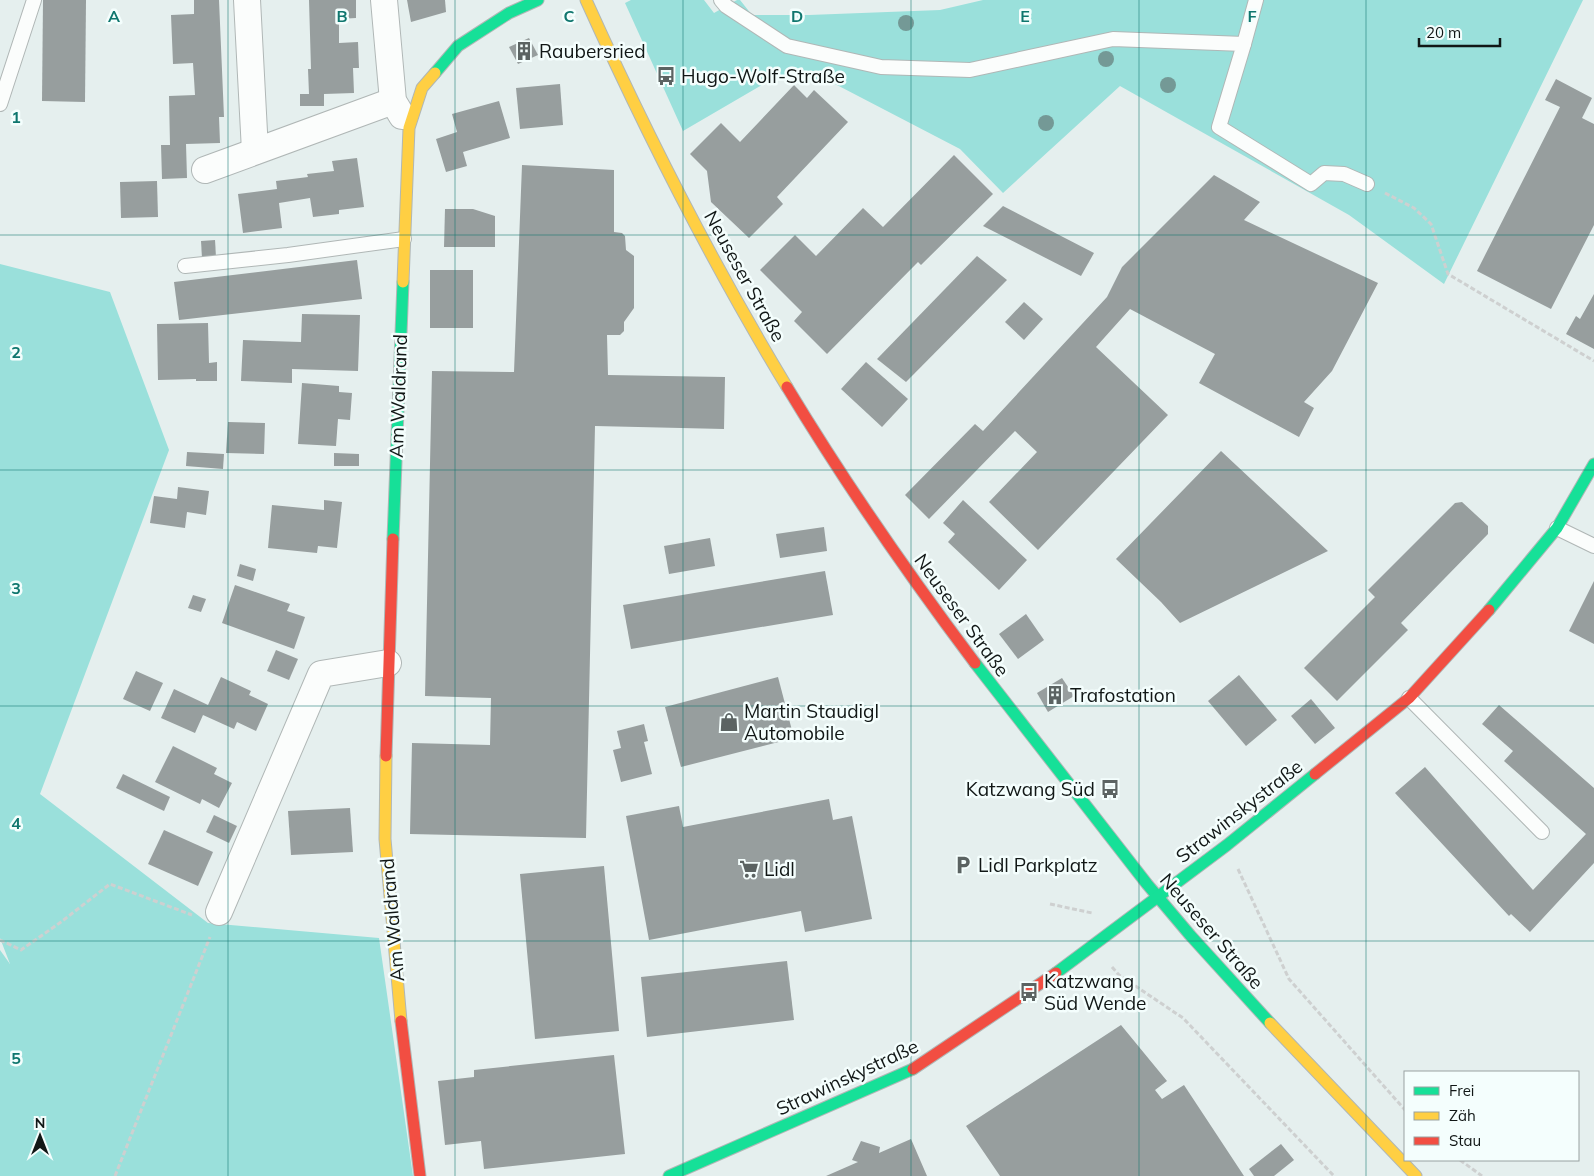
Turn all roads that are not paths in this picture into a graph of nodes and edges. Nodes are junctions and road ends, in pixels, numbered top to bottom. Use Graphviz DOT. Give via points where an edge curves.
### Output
graph roads {
  1 [pos="34,0"];
  2 [pos="247,0"];
  3 [pos="384,0"];
  4 [pos="538,0"];
  5 [pos="586,0"];
  6 [pos="721,0"];
  7 [pos="1256,0"];
  8 [pos="1244,44"];
  9 [pos="393,101"];
  10 [pos="0,104"];
  11 [pos="408,128"];
  12 [pos="255,151"];
  13 [pos="205,170"];
  14 [pos="1367,184"];
  15 [pos="404,239"];
  16 [pos="185,266"];
  17 [pos="1594,464"];
  18 [pos="1557,528"];
  19 [pos="1594,546"];
  20 [pos="388,663"];
  21 [pos="1409,698"];
  22 [pos="1542,832"];
  23 [pos="1157,896"];
  24 [pos="219,912"];
  25 [pos="420,1176"];
  26 [pos="669,1176"];
  27 [pos="1416,1176"];
  1 -- 10 [label="lane"];
  2 -- 12 [label="street"];
  3 -- 9 [label="street"];
  4 -- 11 [label="street, Am Waldrand" via="509,13 458,46 422,88"];
  5 -- 23 [label="street, Neuseser Straße" via="636,109 698,230 845,480 975,664"];
  6 -- 8 [label="lane" via="787,46 881,67 970,70 1113,39"];
  7 -- 8 [label="lane"];
  8 -- 14 [label="lane" via="1219,126 1311,184 1324,173 1344,174"];
  9 -- 11 [label="street"];
  9 -- 12 [label="street"];
  11 -- 15 [label="street, Am Waldrand"];
  12 -- 13 [label="street"];
  15 -- 16 [label="lane"];
  15 -- 20 [label="street, Am Waldrand"];
  17 -- 18 [label="street, Strawinskystraße"];
  18 -- 19 [label="lane"];
  18 -- 21 [label="street, Strawinskystraße"];
  20 -- 24 [label="street" via="321,674"];
  20 -- 25 [label="street, Am Waldrand" via="385,839"];
  21 -- 22 [label="lane"];
  21 -- 23 [label="street, Strawinskystraße" via="1228,844"];
  23 -- 26 [label="street, Strawinskystraße" via="1029,992 916,1068"];
  23 -- 27 [label="street, Neuseser Straße" via="1289,1046"];
}
